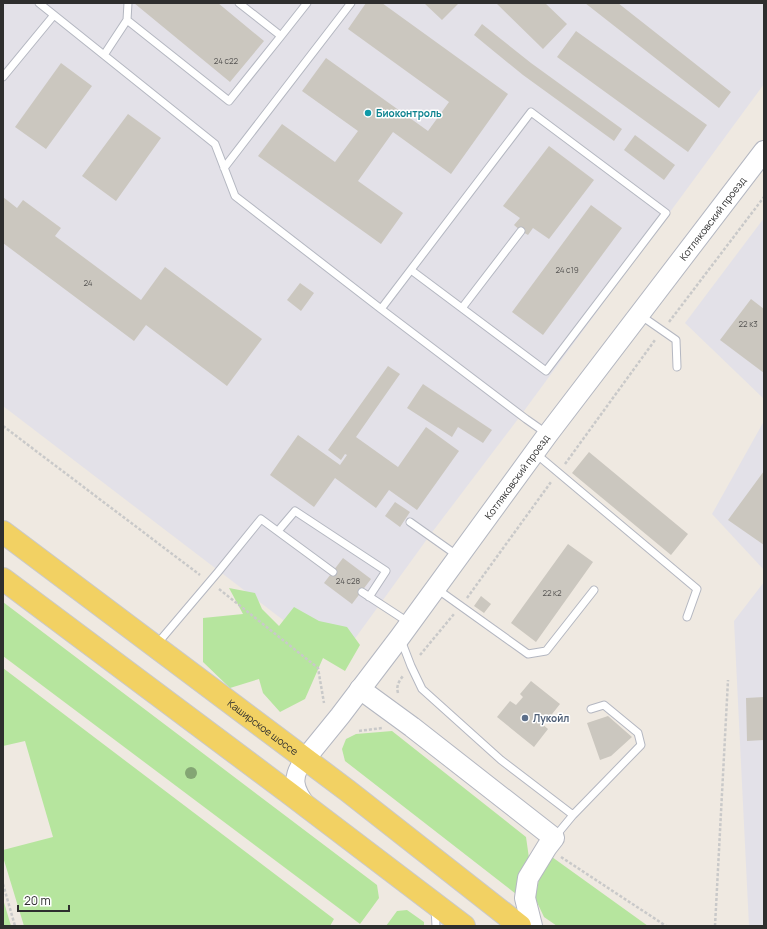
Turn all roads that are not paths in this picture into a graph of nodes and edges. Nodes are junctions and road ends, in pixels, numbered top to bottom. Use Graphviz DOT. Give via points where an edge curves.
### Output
graph roads {
  1 [pos="39,3"];
  2 [pos="128,3"];
  3 [pos="239,3"];
  4 [pos="307,3"];
  5 [pos="351,3"];
  6 [pos="54,14"];
  7 [pos="127,20"];
  8 [pos="281,36"];
  9 [pos="104,55"];
  10 [pos="3,77"];
  11 [pos="764,151"];
  12 [pos="224,168"];
  13 [pos="521,230"];
  14 [pos="411,270"];
  15 [pos="462,308"];
  16 [pos="381,309"];
  17 [pos="639,315"];
  18 [pos="677,367"];
  19 [pos="548,434"];
  20 [pos="535,452"];
  21 [pos="410,522"];
  22 [pos="3,532"];
  23 [pos="278,532"];
  24 [pos="458,556"];
  25 [pos="333,572"];
  26 [pos="3,578"];
  27 [pos="436,588"];
  28 [pos="594,590"];
  29 [pos="362,592"];
  30 [pos="369,597"];
  31 [pos="687,617"];
  32 [pos="405,630"];
  33 [pos="155,646"];
  34 [pos="360,689"];
  35 [pos="591,708"];
  36 [pos="305,759"];
  37 [pos="310,809"];
  38 [pos="572,815"];
  39 [pos="554,838"];
  40 [pos="435,904"];
  41 [pos="436,926"];
  42 [pos="464,926"];
  43 [pos="520,926"];
  44 [pos="532,926"];
  1 -- 6 [label="lane"];
  2 -- 7 [label="lane"];
  3 -- 8 [label="lane"];
  4 -- 8 [label="lane"];
  5 -- 12 [label="lane"];
  6 -- 9 [label="lane"];
  6 -- 10 [label="lane"];
  7 -- 8 [label="lane" via="229,101"];
  7 -- 9 [label="lane"];
  9 -- 12 [label="lane" via="214,144"];
  11 -- 17 [label="main road, Котляковский проезд"];
  12 -- 16 [label="lane" via="235,196"];
  13 -- 15 [label="lane"];
  14 -- 15 [label="lane"];
  14 -- 15 [label="lane" via="531,112 666,213 546,372"];
  14 -- 16 [label="lane"];
  16 -- 19 [label="lane"];
  17 -- 18 [label="lane" via="676,340"];
  17 -- 19 [label="main road, Котляковский проезд"];
  19 -- 20 [label="main road, Котляковский проезд"];
  20 -- 24 [label="main road, Котляковский проезд"];
  20 -- 31 [label="lane" via="697,589"];
  21 -- 24 [label="lane"];
  22 -- 33 [label="main road, Каширское шоссе"];
  23 -- 25 [label="lane"];
  23 -- 30 [label="lane" via="295,511 386,571"];
  23 -- 33 [label="lane" via="261,519"];
  24 -- 27 [label="main road, Котляковский проезд"];
  26 -- 37 [label="main road"];
  27 -- 28 [label="lane" via="528,654 546,651"];
  27 -- 32 [label="main road, Котляковский проезд"];
  29 -- 30 [label="lane"];
  30 -- 32 [label="lane"];
  32 -- 34 [label="main road, Котляковский проезд"];
  32 -- 38 [label="lane" via="411,666 422,689 501,760"];
  33 -- 36 [label="main road, Каширское шоссе"];
  34 -- 36 [label="main road, Котляковский проезд"];
  34 -- 39 [label="main road"];
  35 -- 38 [label="lane" via="604,705 638,734 641,745"];
  36 -- 37 [label="street, Котляковский проезд" via="297,771 296,784 300,796"];
  36 -- 43 [label="main road, Каширское шоссе"];
  37 -- 40 [label="main road"];
  38 -- 39 [label="lane"];
  39 -- 44 [label="main road" via="528,878 525,898"];
  40 -- 41 [label="lane"];
  40 -- 42 [label="main road"];
}
